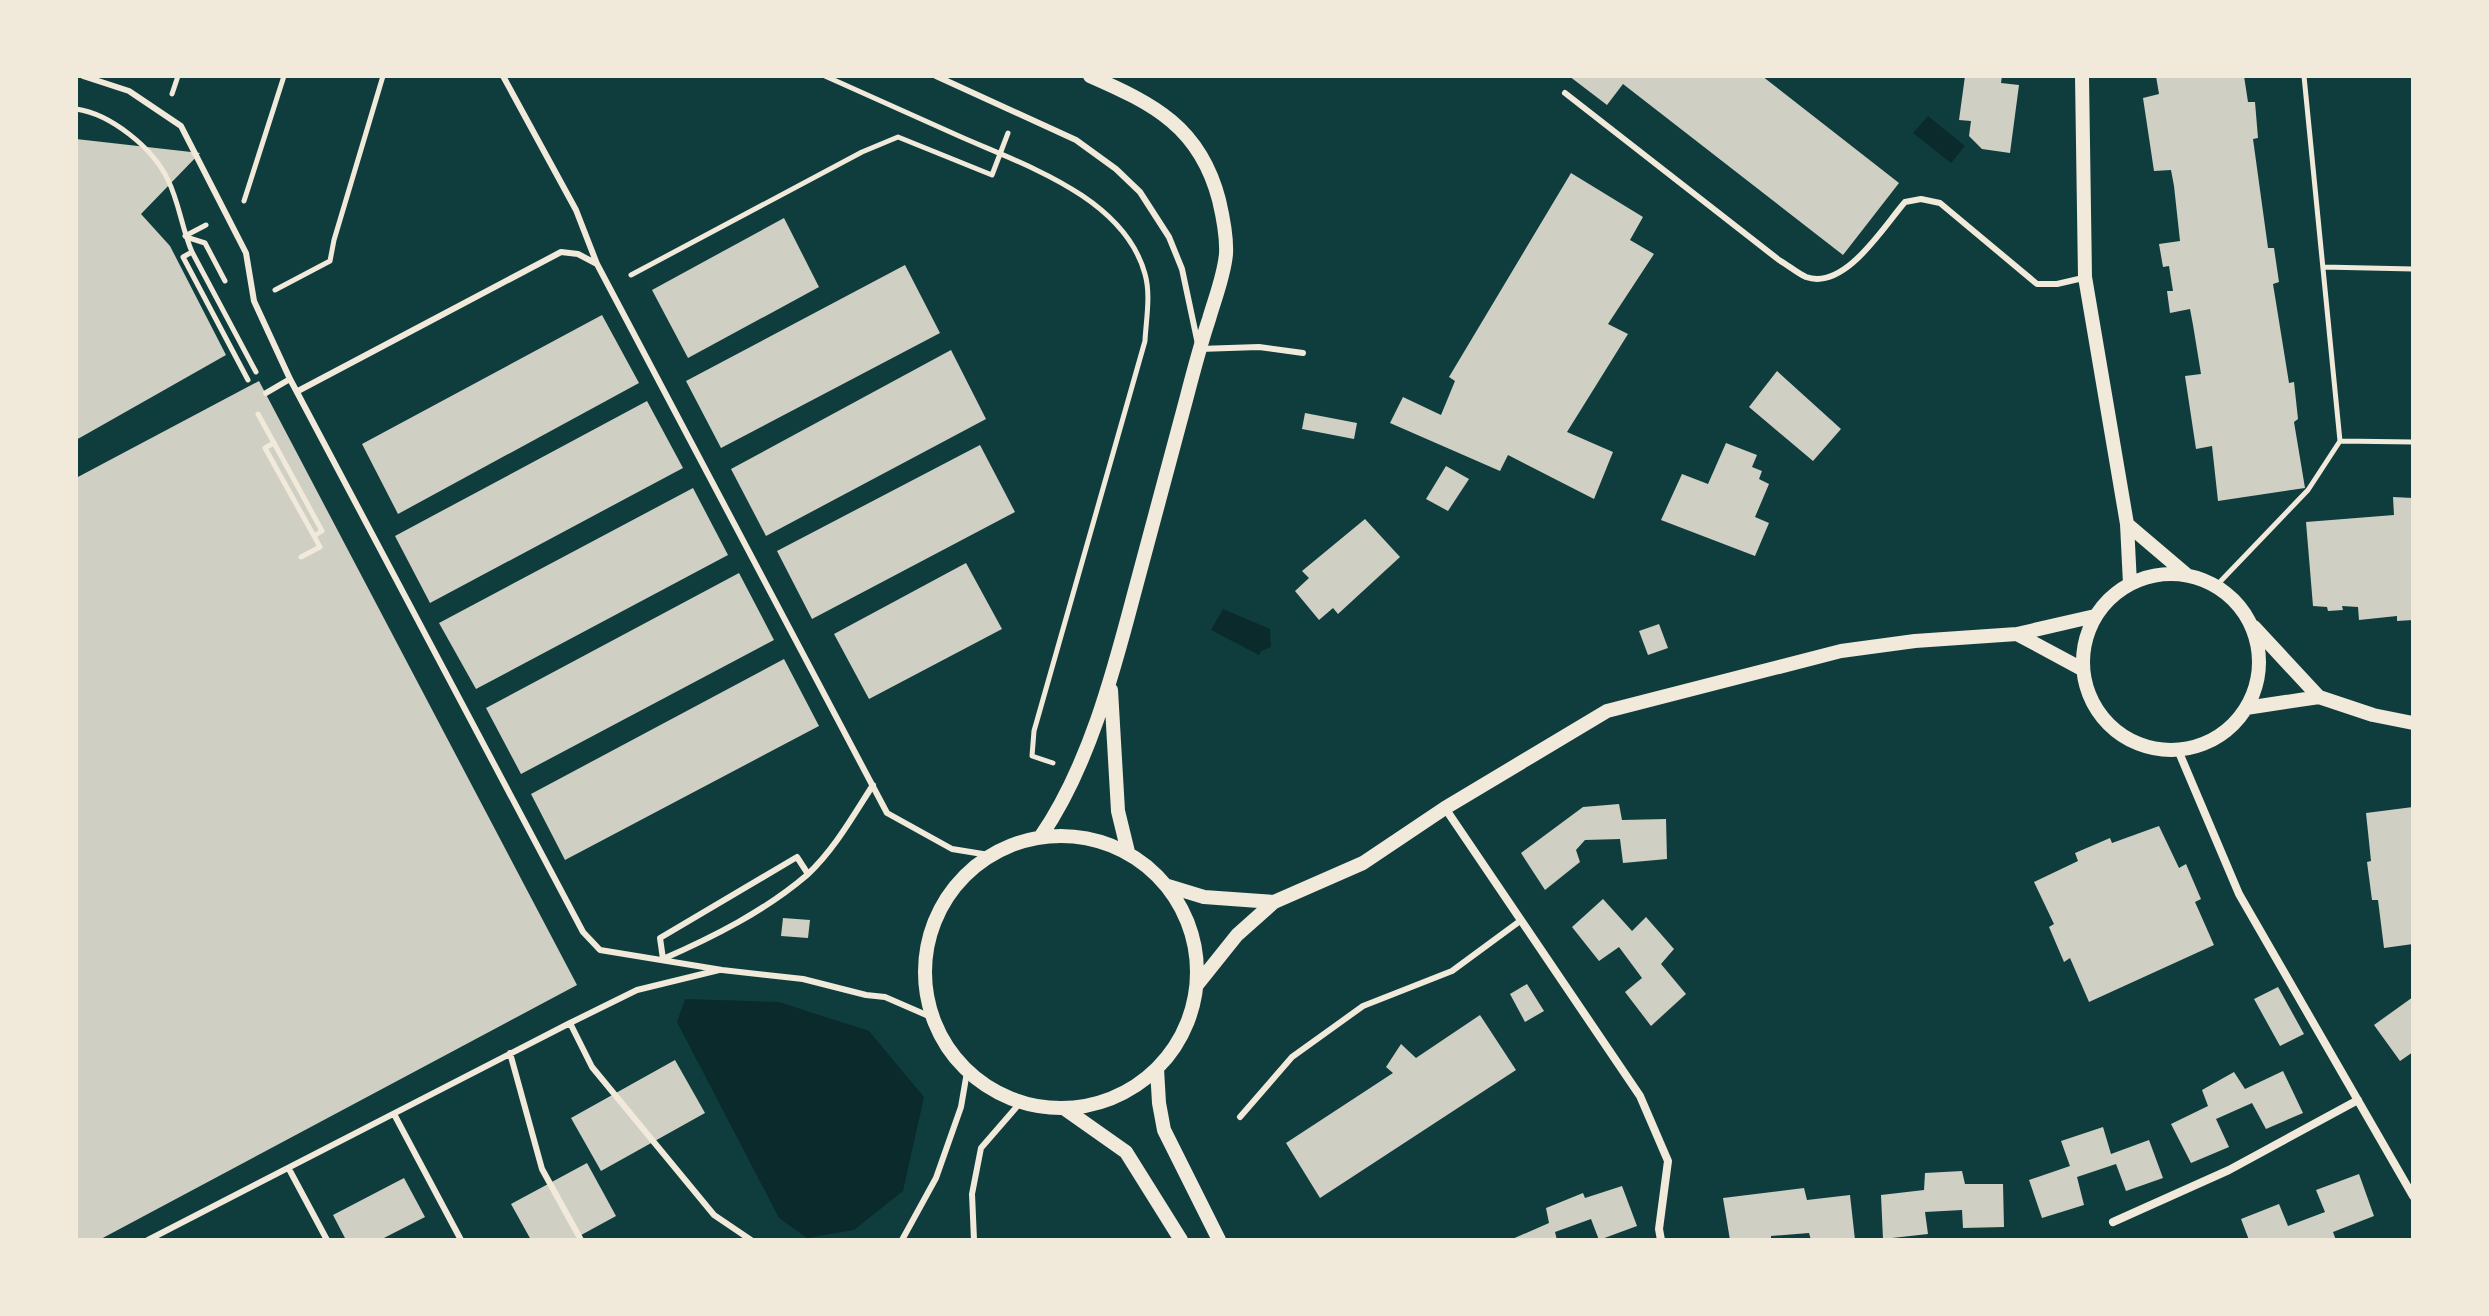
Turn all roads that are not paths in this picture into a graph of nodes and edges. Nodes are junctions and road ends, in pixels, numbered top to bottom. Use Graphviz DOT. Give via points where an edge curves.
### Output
graph roads {
  1 [pos="83,76"];
  2 [pos="503,76"];
  3 [pos="936,76"];
  4 [pos="1090,76"];
  5 [pos="2082,76"];
  6 [pos="1565,93"];
  7 [pos="597,264"];
  8 [pos="2085,277"];
  9 [pos="1199,349"];
  10 [pos="1303,353"];
  11 [pos="290,379"];
  12 [pos="298,391"];
  13 [pos="266,393"];
  14 [pos="2127,524"];
  15 [pos="2187,575"];
  16 [pos="2130,584"];
  17 [pos="2095,616"];
  18 [pos="2251,623"];
  19 [pos="2017,634"];
  20 [pos="2082,669"];
  21 [pos="1110,684"];
  22 [pos="2319,697"];
  23 [pos="2246,708"];
  24 [pos="2413,723"];
  25 [pos="2178,750"];
  26 [pos="873,785"];
  27 [pos="1445,808"];
  28 [pos="1041,836"];
  29 [pos="1128,852"];
  30 [pos="989,855"];
  31 [pos="808,874"];
  32 [pos="1168,886"];
  33 [pos="1274,902"];
  34 [pos="1520,921"];
  35 [pos="663,959"];
  36 [pos="722,970"];
  37 [pos="1197,985"];
  38 [pos="931,1017"];
  39 [pos="570,1023"];
  40 [pos="510,1053"];
  41 [pos="1157,1069"];
  42 [pos="967,1072"];
  43 [pos="2358,1100"];
  44 [pos="1020,1103"];
  45 [pos="1065,1109"];
  46 [pos="394,1114"];
  47 [pos="1240,1117"];
  48 [pos="289,1169"];
  49 [pos="2413,1196"];
  50 [pos="2113,1222"];
  51 [pos="148,1240"];
  52 [pos="327,1240"];
  53 [pos="461,1240"];
  54 [pos="581,1240"];
  55 [pos="751,1240"];
  56 [pos="902,1240"];
  57 [pos="974,1240"];
  58 [pos="1181,1240"];
  59 [pos="1219,1240"];
  60 [pos="1661,1240"];
  1 -- 11 [label="lane" via="129,91 181,126 246,253 254,301"];
  2 -- 7 [label="lane" via="576,210"];
  3 -- 9 [label="lane" via="1076,140 1140,192 1182,269"];
  4 -- 9 [label="street" via="1162,112 1196,147 1209,173 1219,199 1226,251"];
  5 -- 8 [label="street"];
  6 -- 8 [label="lane" via="1808,278 1829,277 1854,264 1905,202 1921,199 1940,203 2037,284"];
  7 -- 12 [label="lane" via="561,252"];
  7 -- 26 [label="lane"];
  8 -- 14 [label="street"];
  9 -- 10 [label="lane" via="1259,347"];
  9 -- 21 [label="street"];
  11 -- 12 [label="lane"];
  11 -- 13 [label="lane"];
  12 -- 35 [label="lane" via="583,932 600,950"];
  14 -- 15 [label="street"];
  14 -- 16 [label="street"];
  15 -- 16 [label="street" via="2158,574"];
  15 -- 18 [label="street" via="2216,586"];
  16 -- 17 [label="street"];
  17 -- 19 [label="street"];
  17 -- 20 [label="street" via="2084,641"];
  18 -- 22 [label="street"];
  18 -- 23 [label="street" via="2259,652 2257,681"];
  19 -- 20 [label="street"];
  19 -- 27 [label="street" via="1841,651 1607,711"];
  20 -- 25 [label="street" via="2091,702 2113,730 2144,747"];
  21 -- 28 [label="street" via="1061,806"];
  21 -- 29 [label="street" via="1118,811"];
  22 -- 23 [label="street"];
  22 -- 24 [label="street"];
  23 -- 25 [label="street" via="2229,729 2205,744"];
  25 -- 43 [label="street" via="2239,894"];
  26 -- 30 [label="lane" via="887,813 952,849"];
  26 -- 31 [label="lane" via="843,834"];
  27 -- 33 [label="street" via="1363,863"];
  27 -- 34 [label="street"];
  28 -- 29 [label="street" via="1086,837"];
  28 -- 30 [label="street"];
  29 -- 32 [label="street"];
  30 -- 38 [label="street" via="960,879 939,909 926,944 924,981"];
  31 -- 35 [label="lane" via="710,938"];
  31 -- 35 [label="lane" via="797,857 687,921 660,938"];
  32 -- 33 [label="street" via="1204,897"];
  32 -- 37 [label="street" via="1193,939"];
  33 -- 37 [label="street" via="1237,935"];
  34 -- 47 [label="lane" via="1452,971 1363,1006 1292,1057"];
  34 -- 60 [label="street" via="1640,1096 1668,1161"];
  35 -- 36 [label="lane"];
  36 -- 38 [label="lane" via="803,979 885,997"];
  36 -- 39 [label="lane" via="637,990"];
  37 -- 41 [label="street" via="1177,1044"];
  38 -- 42 [label="street"];
  39 -- 40 [label="lane"];
  39 -- 55 [label="lane" via="592,1067 714,1215"];
  40 -- 46 [label="lane"];
  40 -- 54 [label="lane" via="542,1169"];
  41 -- 45 [label="street" via="1121,1094"];
  41 -- 59 [label="street" via="1164,1130"];
  42 -- 44 [label="street"];
  42 -- 56 [label="lane" via="961,1107 936,1178"];
  43 -- 49 [label="street"];
  43 -- 50 [label="street" via="2229,1170"];
  44 -- 45 [label="street"];
  44 -- 57 [label="lane" via="981,1148 972,1194"];
  45 -- 58 [label="street" via="1126,1152"];
  46 -- 48 [label="lane"];
  46 -- 53 [label="lane"];
  48 -- 51 [label="lane"];
  48 -- 52 [label="lane"];
}
